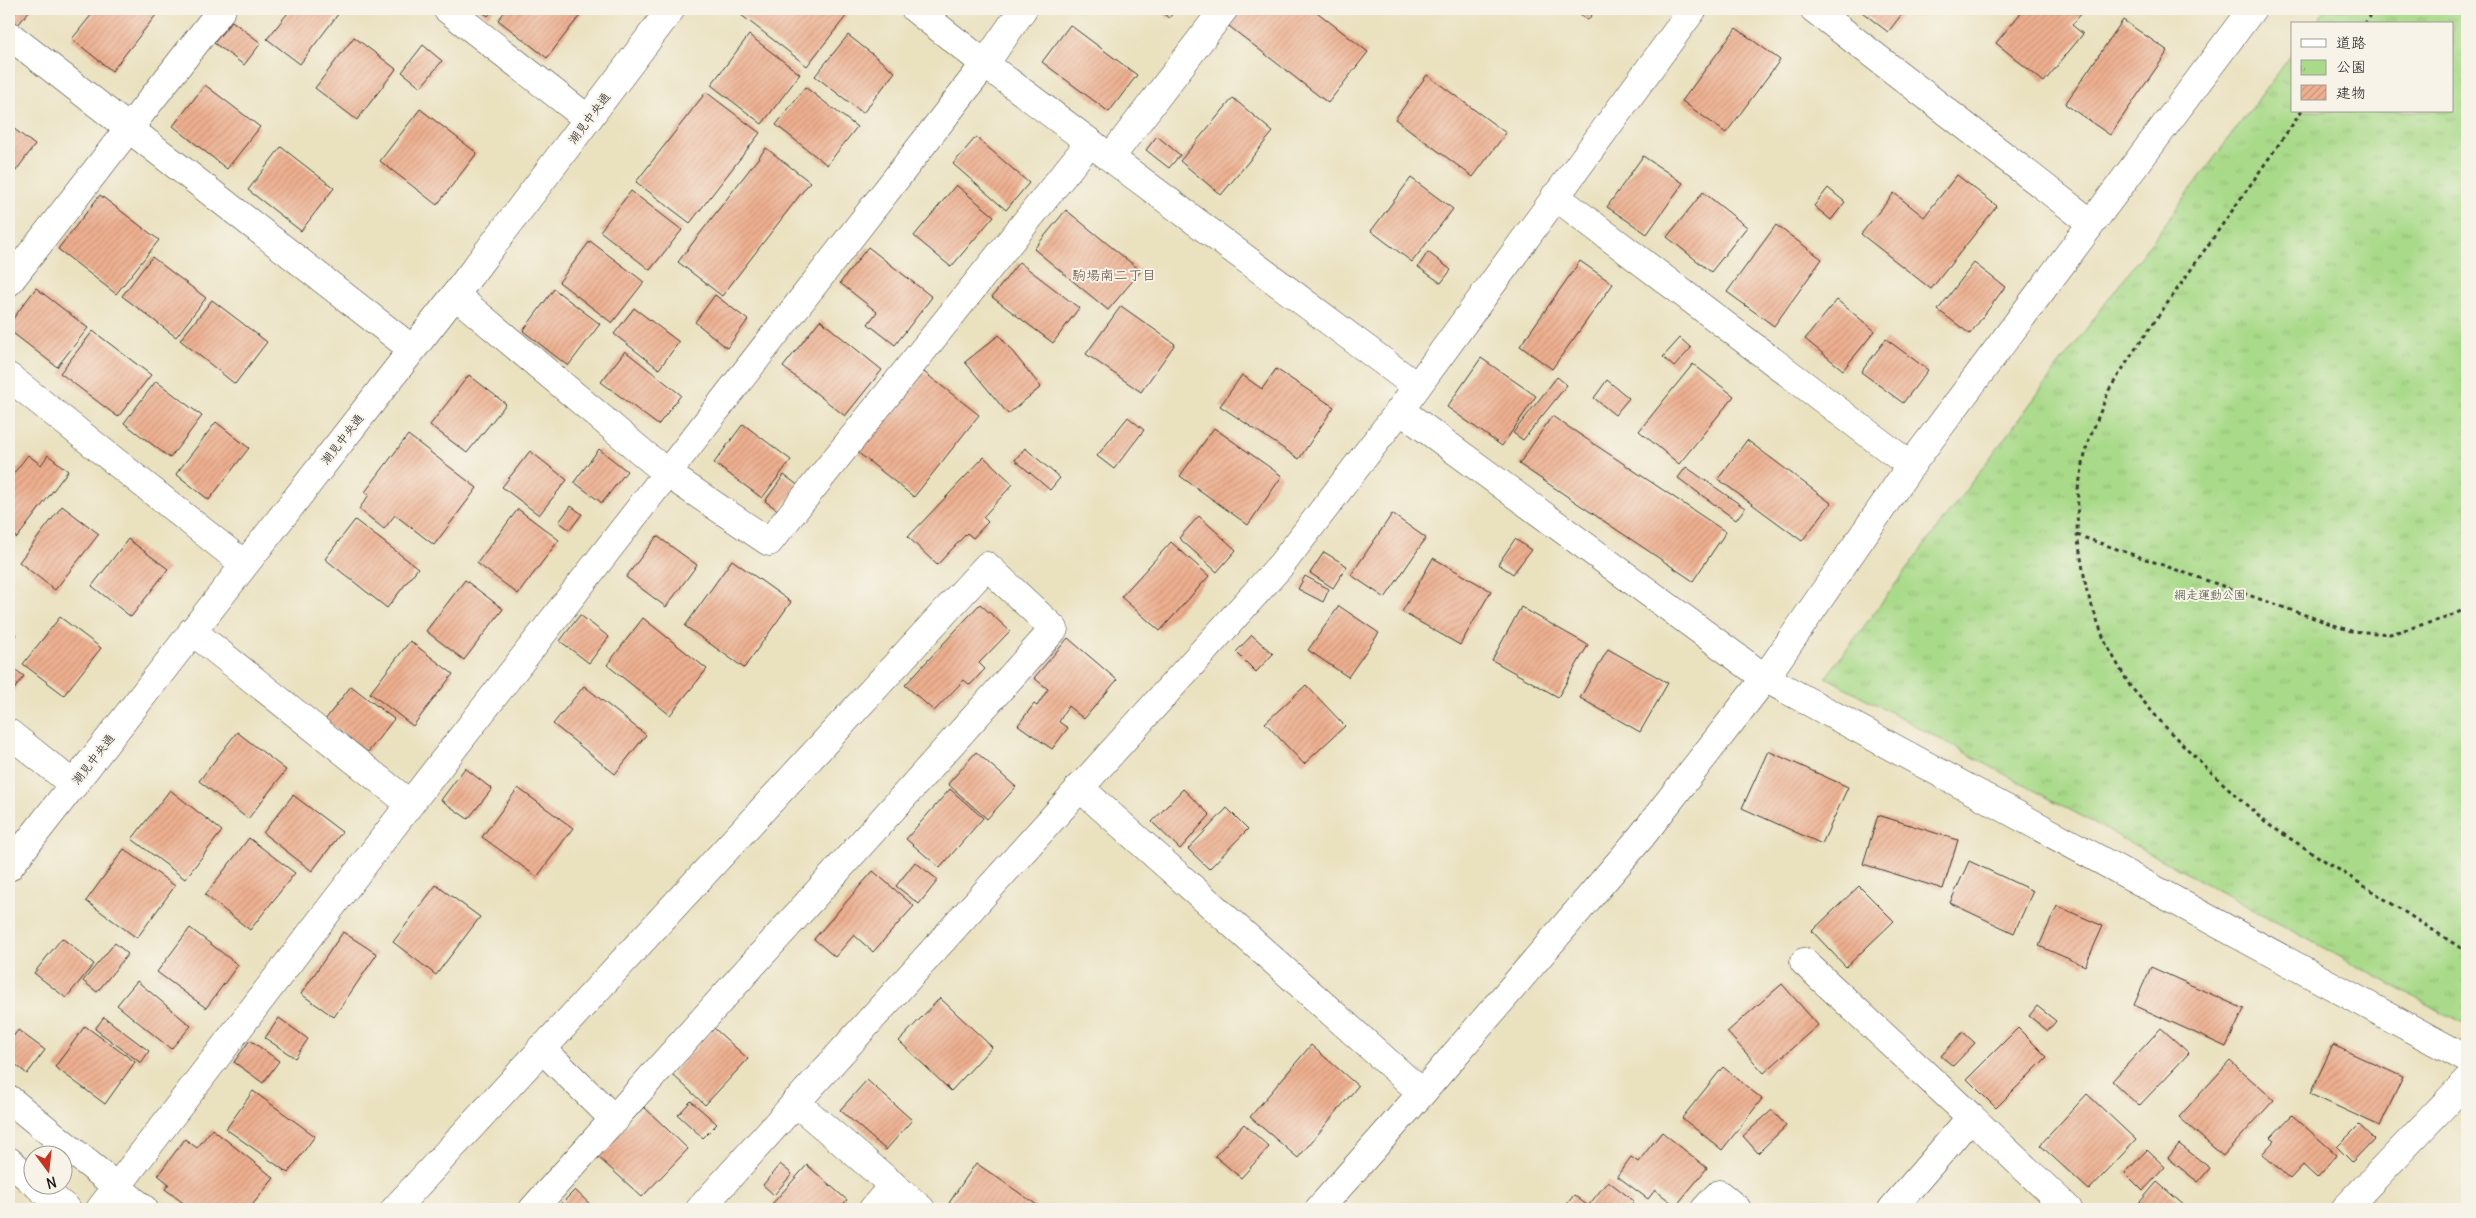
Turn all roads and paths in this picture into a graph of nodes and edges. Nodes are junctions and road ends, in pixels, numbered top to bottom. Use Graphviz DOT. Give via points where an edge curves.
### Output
graph roads {
  1 [pos="222,9"];
  2 [pos="447,9"];
  3 [pos="671,9"];
  4 [pos="915,9"];
  5 [pos="1023,9"];
  6 [pos="1224,9"];
  7 [pos="1693,9"];
  8 [pos="1814,9"];
  9 [pos="2376,9"];
  10 [pos="2460,9"];
  11 [pos="2240,13"];
  12 [pos="2467,18"];
  13 [pos="2366,22"];
  14 [pos="9,35"];
  15 [pos="985,64"];
  16 [pos="2301,112"];
  17 [pos="588,119"];
  18 [pos="128,128"];
  19 [pos="1100,149"];
  20 [pos="1555,196"];
  21 [pos="2091,223"];
  22 [pos="9,282"];
  23 [pos="455,295"];
  24 [pos="412,349"];
  25 [pos="9,377"];
  26 [pos="1416,386"];
  27 [pos="1400,410"];
  28 [pos="1911,466"];
  29 [pos="668,474"];
  30 [pos="2078,535"];
  31 [pos="244,564"];
  32 [pos="2467,608"];
  33 [pos="192,631"];
  34 [pos="1765,678"];
  35 [pos="9,733"];
  36 [pos="74,785"];
  37 [pos="1079,787"];
  38 [pos="410,804"];
  39 [pos="9,866"];
  40 [pos="2467,952"];
  41 [pos="1804,962"];
  42 [pos="541,1048"];
  43 [pos="2467,1059"];
  44 [pos="2467,1081"];
  45 [pos="1422,1093"];
  46 [pos="9,1099"];
  47 [pos="795,1102"];
  48 [pos="1972,1117"];
  49 [pos="615,1120"];
  50 [pos="9,1161"];
  51 [pos="22,1172"];
  52 [pos="893,1185"];
  53 [pos="118,1187"];
  54 [pos="51,1196"];
  55 [pos="67,1209"];
  56 [pos="100,1209"];
  57 [pos="144,1209"];
  58 [pos="395,1209"];
  59 [pos="533,1209"];
  60 [pos="700,1209"];
  61 [pos="873,1209"];
  62 [pos="921,1209"];
  63 [pos="1319,1209"];
  64 [pos="1705,1209"];
  65 [pos="1737,1209"];
  66 [pos="1892,1209"];
  67 [pos="2068,1209"];
  68 [pos="2344,1209"];
  1 -- 18 [label="street"];
  2 -- 17 [label="street"];
  3 -- 17 [label="street, 潮見中央通"];
  4 -- 15 [label="street"];
  5 -- 15 [label="street"];
  6 -- 19 [label="street"];
  7 -- 20 [label="street"];
  8 -- 21 [label="street"];
  9 -- 13 [label="path"];
  10 -- 12 [label="path"];
  11 -- 21 [label="street"];
  14 -- 18 [label="street"];
  15 -- 19 [label="street"];
  15 -- 29 [label="street"];
  16 -- 30 [label="path" via="2109,390 2087,445 2078,489"];
  17 -- 23 [label="street, 潮見中央通"];
  18 -- 22 [label="street"];
  18 -- 24 [label="street"];
  19 -- 26 [label="street"];
  19 -- 29 [label="street" via="769,542"];
  20 -- 26 [label="street"];
  20 -- 28 [label="street"];
  21 -- 28 [label="street"];
  23 -- 24 [label="street, 潮見中央通"];
  23 -- 29 [label="street"];
  24 -- 31 [label="street, 潮見中央通"];
  25 -- 31 [label="street"];
  26 -- 27 [label="street"];
  27 -- 34 [label="street"];
  27 -- 37 [label="street" via="1281,565"];
  28 -- 34 [label="street"];
  29 -- 38 [label="street"];
  30 -- 32 [label="path" via="2351,631 2390,634 2449,617"];
  30 -- 40 [label="path" via="2088,592 2105,642 2130,686 2169,731 2266,823"];
  31 -- 33 [label="street, 潮見中央通"];
  33 -- 36 [label="street, 潮見中央通"];
  33 -- 38 [label="street"];
  34 -- 43 [label="street"];
  34 -- 45 [label="street" via="1640,837"];
  35 -- 36 [label="street"];
  36 -- 39 [label="street, 潮見中央通"];
  37 -- 45 [label="street"];
  37 -- 47 [label="street"];
  38 -- 53 [label="street"];
  41 -- 48 [label="street"];
  42 -- 49 [label="street"];
  42 -- 49 [label="street" via="987,566 1054,628"];
  42 -- 58 [label="street"];
  44 -- 68 [label="street"];
  45 -- 63 [label="street"];
  46 -- 53 [label="street"];
  47 -- 52 [label="street"];
  47 -- 60 [label="street"];
  48 -- 66 [label="street"];
  48 -- 67 [label="street"];
  49 -- 59 [label="street"];
  50 -- 51 [label="street"];
  52 -- 61 [label="street"];
  52 -- 62 [label="street"];
  53 -- 56 [label="street"];
  53 -- 57 [label="street"];
  54 -- 55 [label="street"];
  64 -- 65 [label="street" via="1719,1194"];
}
